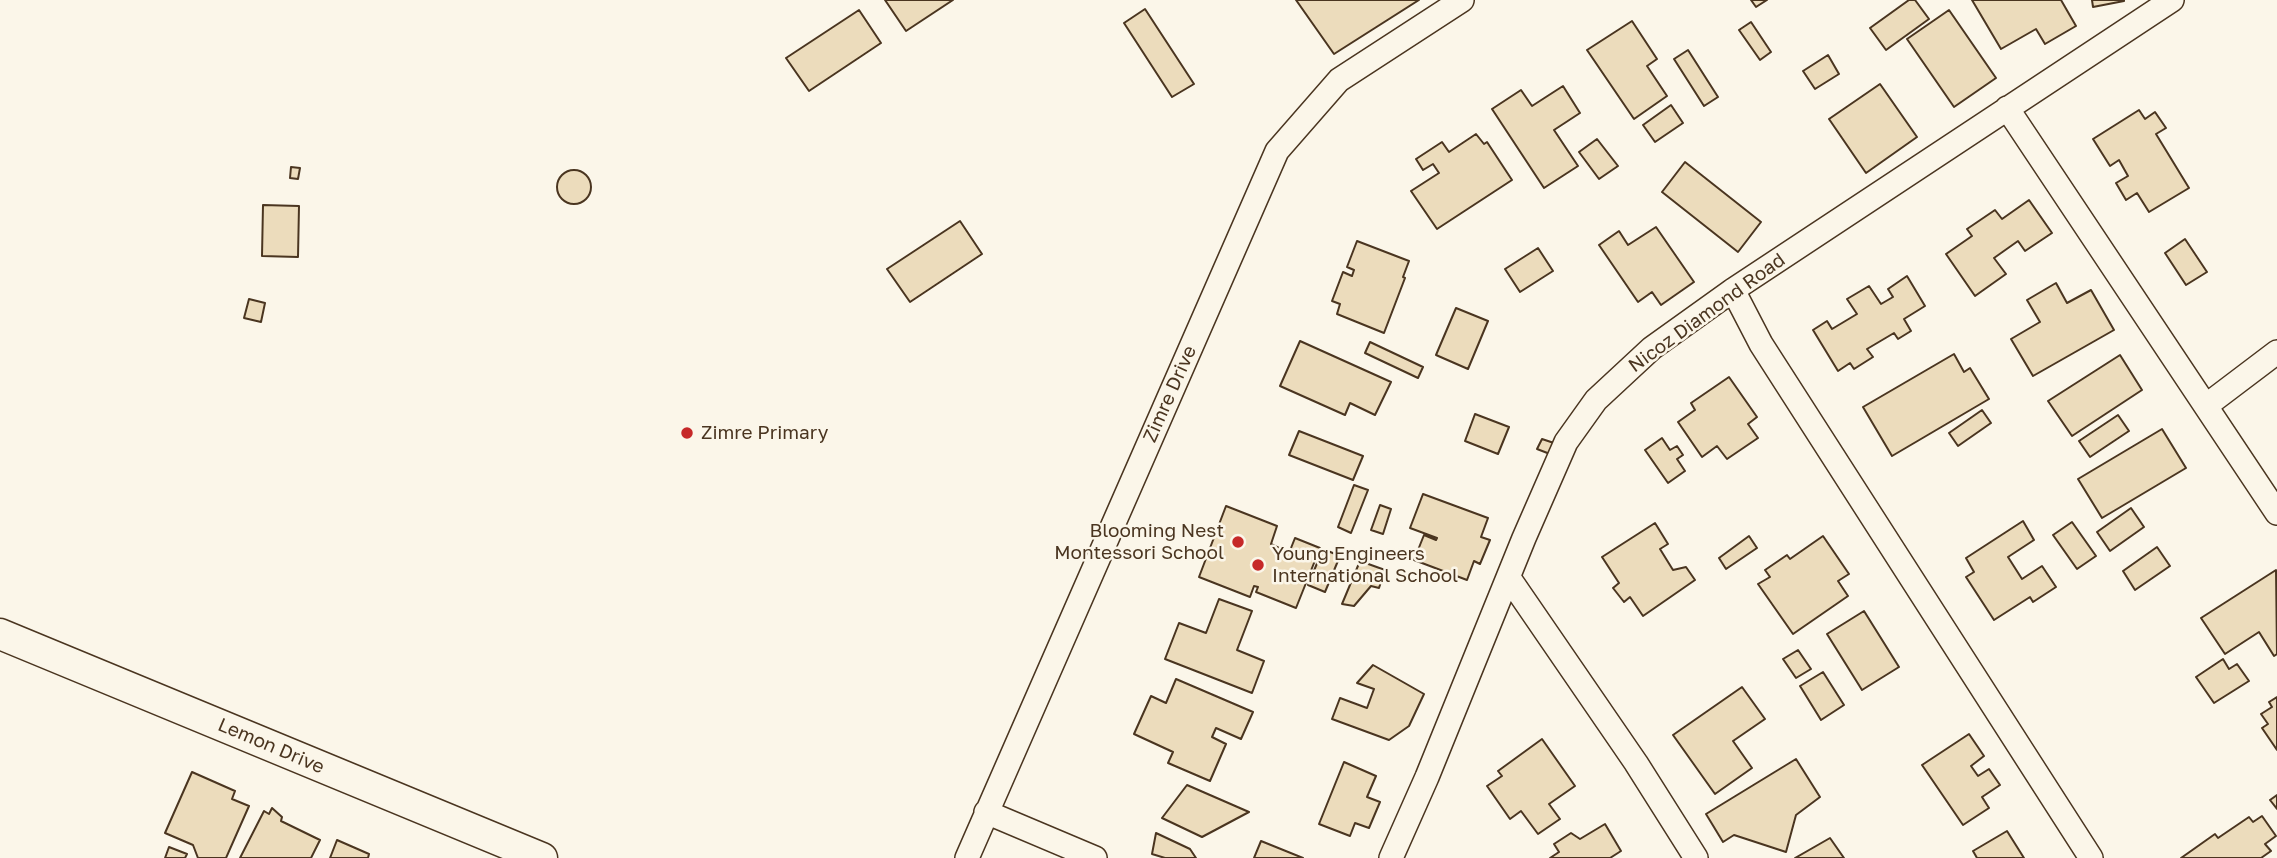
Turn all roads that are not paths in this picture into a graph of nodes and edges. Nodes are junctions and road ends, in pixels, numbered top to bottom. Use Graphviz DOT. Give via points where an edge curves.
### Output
graph roads {
  1 [pos="1462,0"];
  2 [pos="2172,0"];
  3 [pos="2007,108"];
  4 [pos="1733,290"];
  5 [pos="2277,352"];
  6 [pos="2207,405"];
  7 [pos="2277,513"];
  8 [pos="1509,578"];
  9 [pos="0,634"];
  10 [pos="986,812"];
  11 [pos="542,858"];
  12 [pos="967,858"];
  13 [pos="1095,858"];
  14 [pos="1391,858"];
  15 [pos="1696,858"];
  16 [pos="2091,858"];
  1 -- 10 [label="street, Zimre Drive" via="1339,80 1277,150"];
  2 -- 3 [label="street, Nicoz Diamond Road"];
  3 -- 4 [label="street, Nicoz Diamond Road"];
  3 -- 6 [label="street"];
  4 -- 8 [label="street, Nicoz Diamond Road" via="1652,348 1596,400 1566,442"];
  4 -- 16 [label="street" via="1761,344"];
  5 -- 6 [label="street"];
  6 -- 7 [label="street"];
  8 -- 14 [label="street, Nicoz Diamond Road"];
  8 -- 15 [label="street"];
  9 -- 11 [label="street, Lemon Drive"];
  10 -- 12 [label="street, Zimre Drive"];
  10 -- 13 [label="street"];
}
